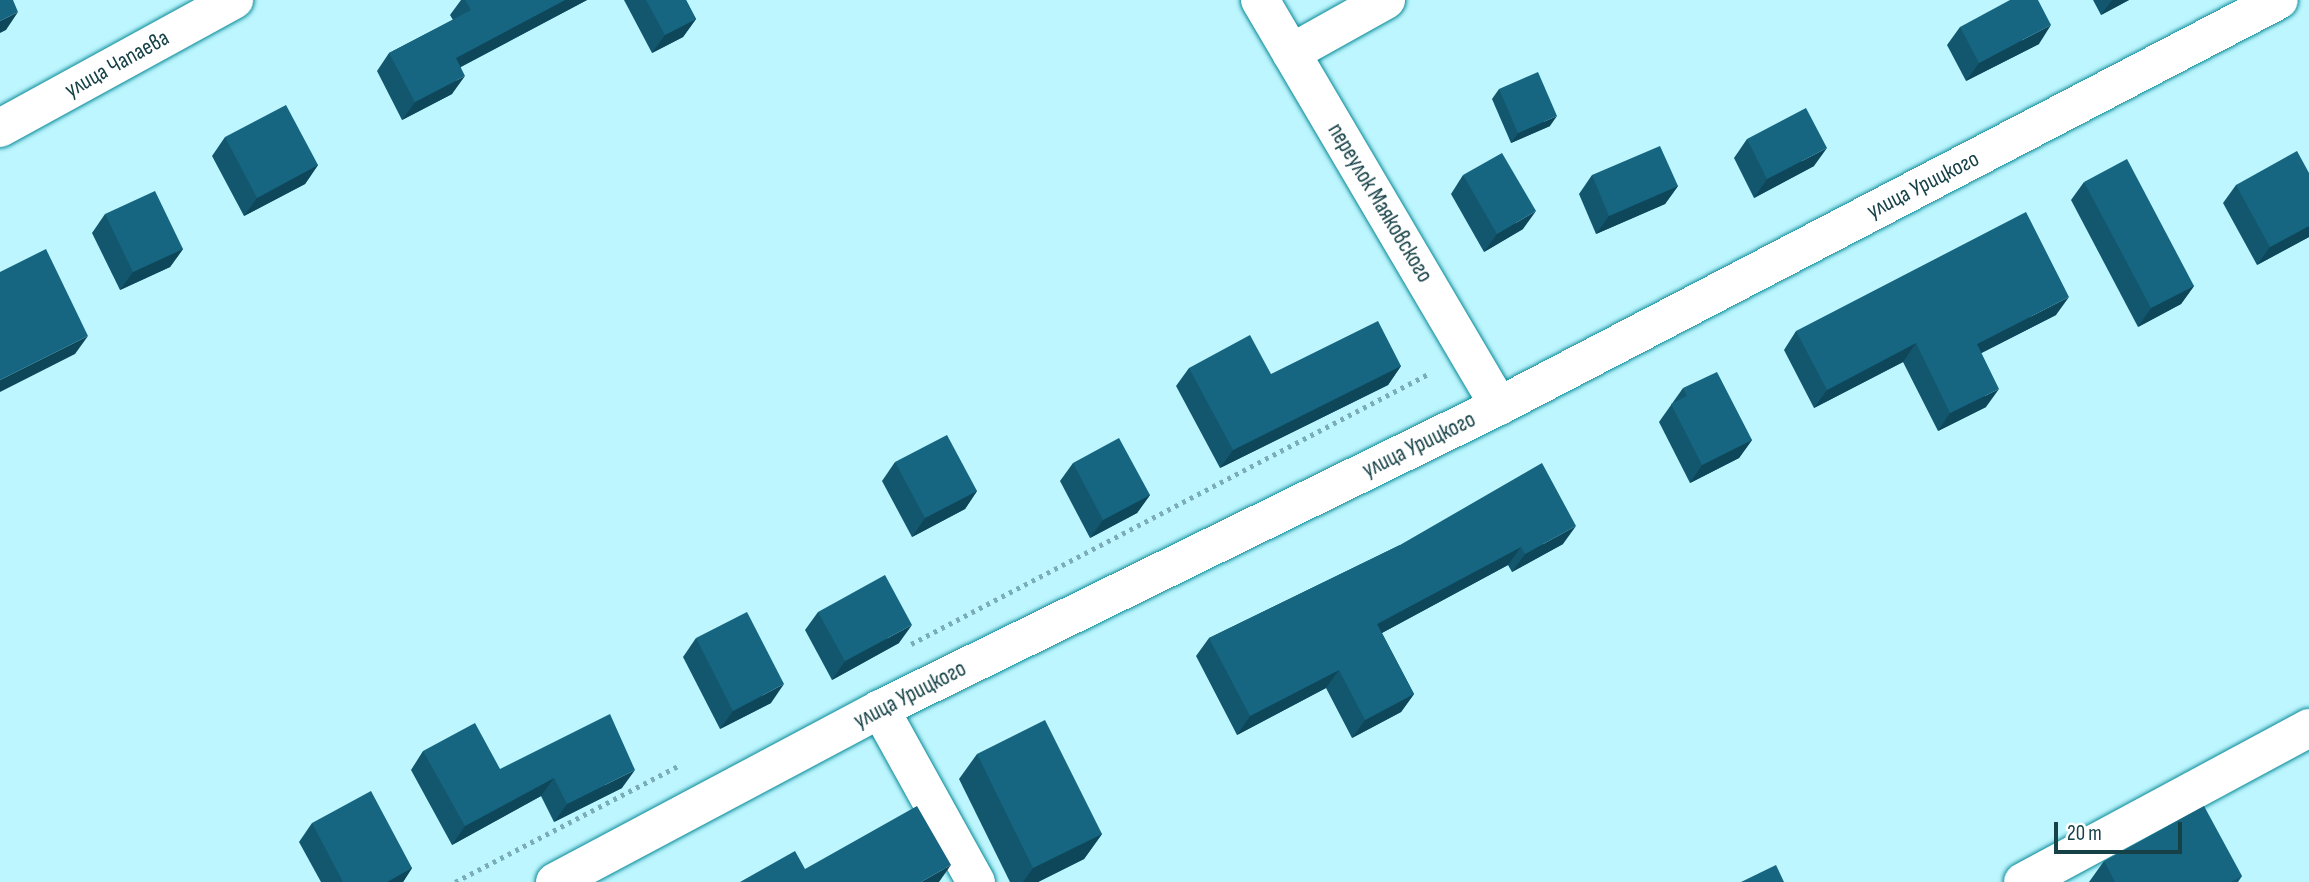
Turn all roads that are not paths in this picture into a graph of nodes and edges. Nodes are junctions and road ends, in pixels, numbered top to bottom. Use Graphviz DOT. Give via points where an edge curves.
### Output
graph roads {
  1 [pos="233,0"];
  2 [pos="1260,0"];
  3 [pos="1386,0"];
  4 [pos="2279,0"];
  5 [pos="1291,53"];
  6 [pos="0,128"];
  7 [pos="1499,406"];
  8 [pos="880,709"];
  9 [pos="2309,728"];
  10 [pos="555,882"];
  11 [pos="976,882"];
  12 [pos="2023,882"];
  1 -- 6 [label="street, улица Чапаева"];
  2 -- 5 [label="street, переулок Маяковского"];
  3 -- 5 [label="street"];
  4 -- 7 [label="street, улица Урицкого"];
  5 -- 7 [label="street, переулок Маяковского"];
  7 -- 8 [label="street, улица Урицкого"];
  8 -- 10 [label="street, улица Урицкого"];
  8 -- 11 [label="street"];
  9 -- 12 [label="street"];
}
